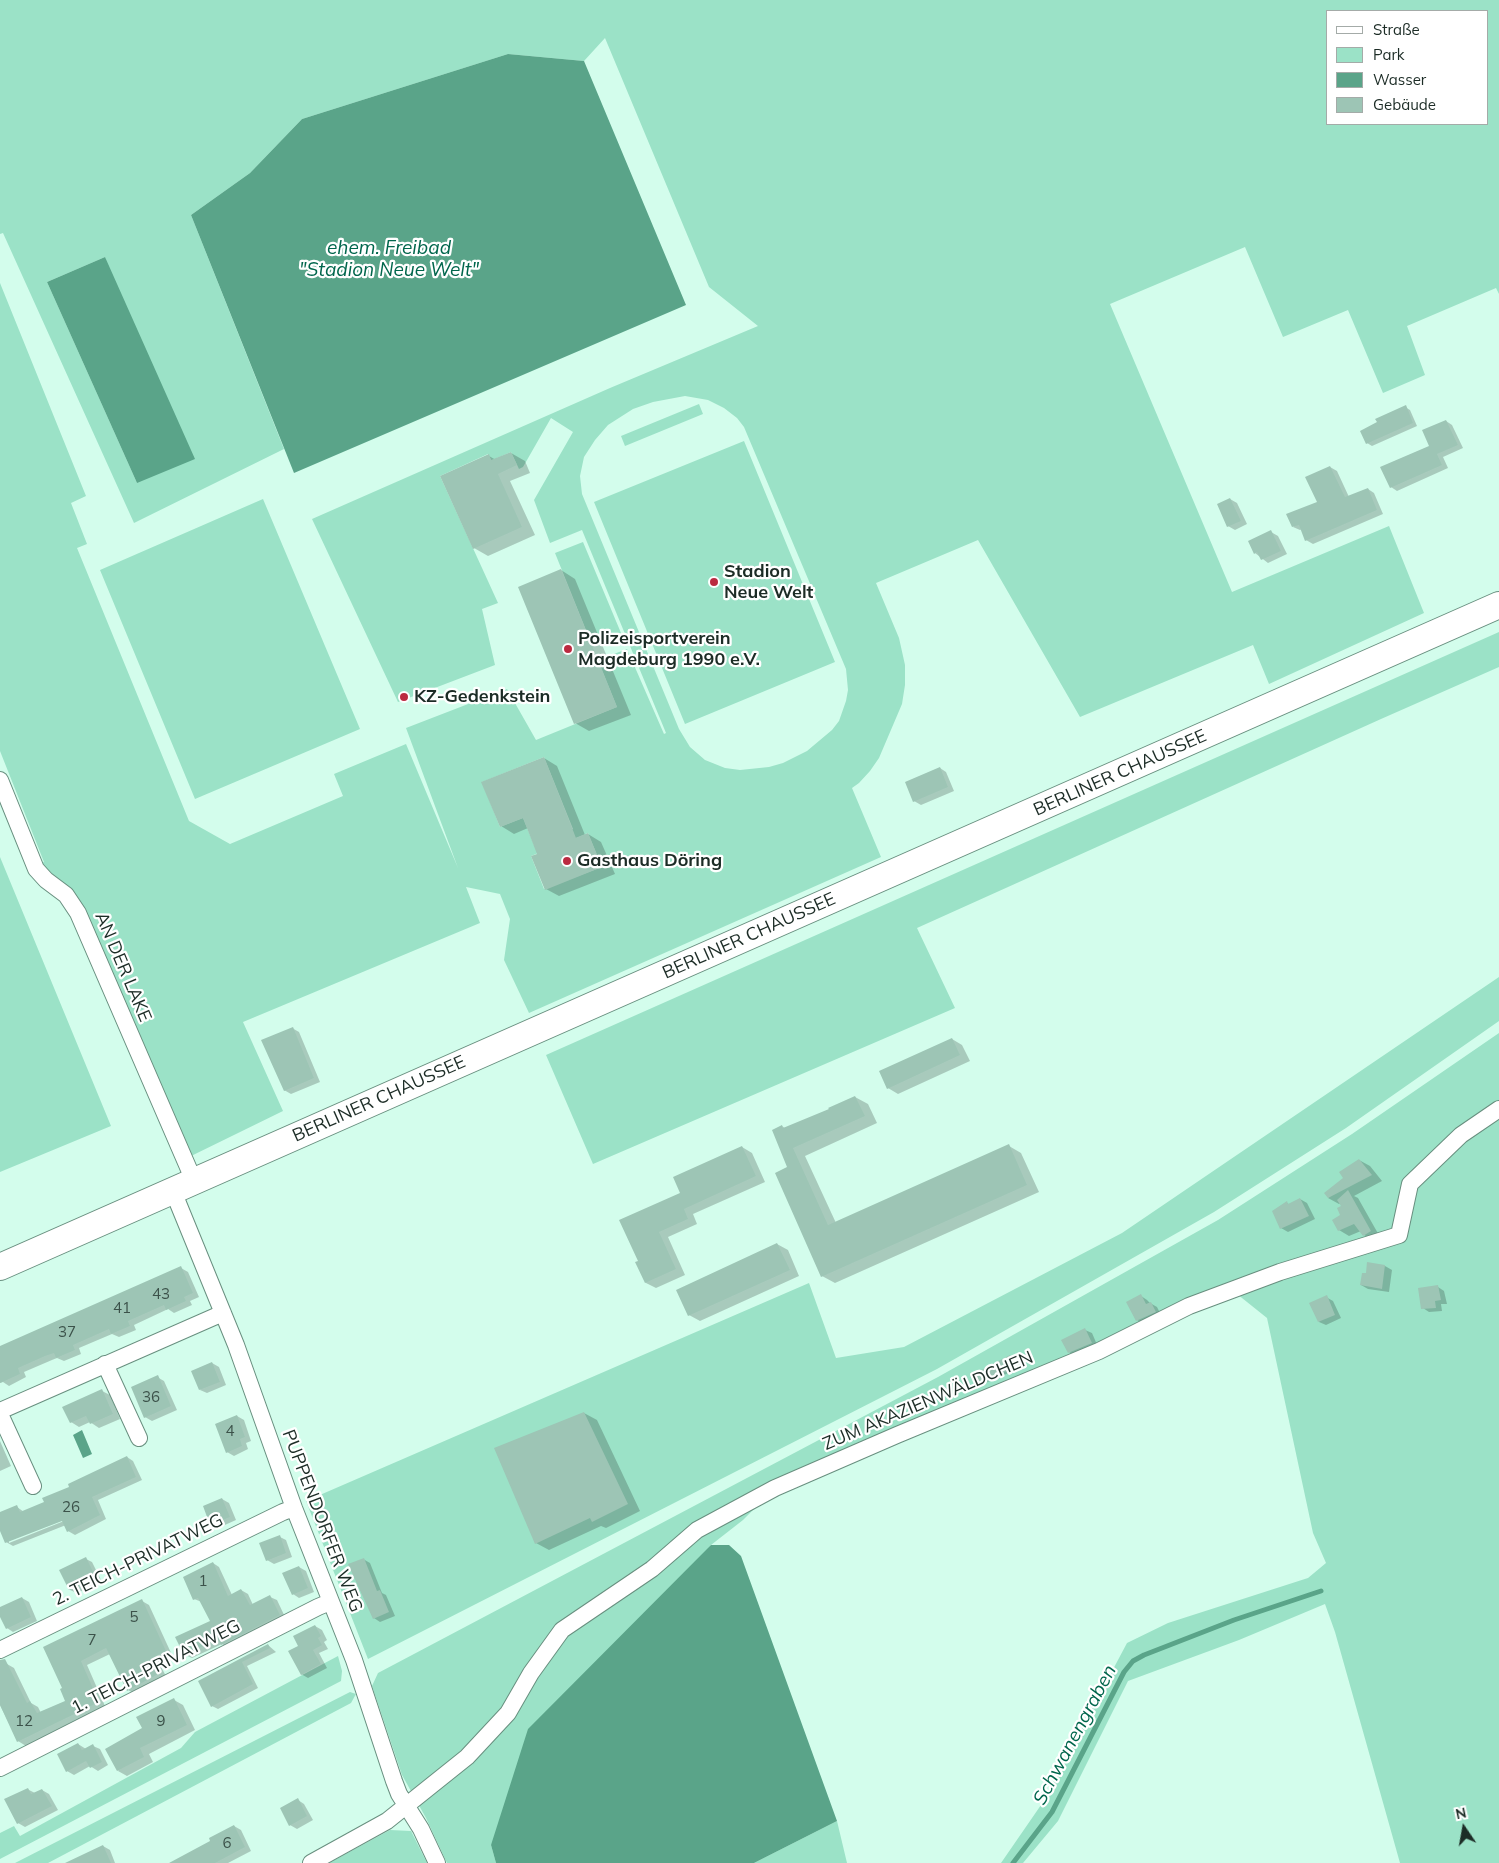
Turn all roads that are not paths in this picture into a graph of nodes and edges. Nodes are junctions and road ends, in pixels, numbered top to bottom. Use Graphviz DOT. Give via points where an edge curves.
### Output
graph roads {
  1 [pos="1499,606"];
  2 [pos="0,780"];
  3 [pos="1499,1109"];
  4 [pos="183,1186"];
  5 [pos="0,1267"];
  6 [pos="222,1313"];
  7 [pos="105,1364"];
  8 [pos="0,1413"];
  9 [pos="139,1438"];
  10 [pos="33,1486"];
  11 [pos="294,1508"];
  12 [pos="330,1602"];
  13 [pos="0,1650"];
  14 [pos="0,1768"];
  15 [pos="406,1806"];
  16 [pos="311,1863"];
  17 [pos="437,1863"];
  1 -- 4 [label="main road, BERLINER CHAUSSEE"];
  2 -- 4 [label="street, AN DER LAKE" via="34,866 69,898 78,912"];
  3 -- 15 [label="street, ZUM AKAZIENWÄLDCHEN" via="1461,1135 1410,1184 1399,1235 1280,1272 1189,1306 1099,1351 775,1488 697,1530 652,1568 562,1630 508,1713 467,1758"];
  4 -- 5 [label="main road, BERLINER CHAUSSEE"];
  4 -- 6 [label="street, PUPPENDORFER WEG"];
  6 -- 7 [label="street"];
  6 -- 11 [label="street, PUPPENDORFER WEG"];
  7 -- 8 [label="street"];
  7 -- 9 [label="street"];
  8 -- 10 [label="street"];
  11 -- 12 [label="street, PUPPENDORFER WEG"];
  11 -- 13 [label="street, 2. TEICH-PRIVATWEG"];
  12 -- 14 [label="street, 1. TEICH-PRIVATWEG"];
  12 -- 15 [label="street, PUPPENDORFER WEG" via="354,1660 394,1781"];
  15 -- 16 [label="street" via="388,1821"];
  15 -- 17 [label="street, PUPPENDORFER WEG"];
}
